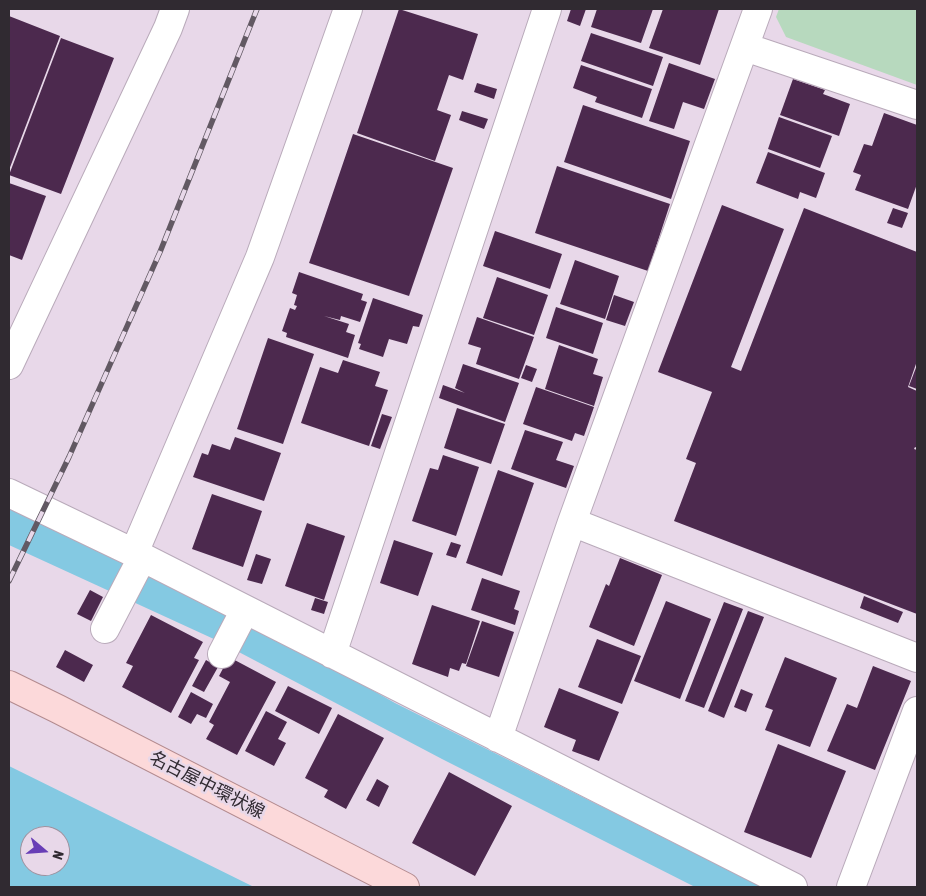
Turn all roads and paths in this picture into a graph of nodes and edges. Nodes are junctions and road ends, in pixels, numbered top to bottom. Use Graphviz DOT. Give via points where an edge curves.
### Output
graph roads {
  1 [pos="175,9"];
  2 [pos="348,9"];
  3 [pos="546,9"];
  4 [pos="758,9"];
  5 [pos="745,47"];
  6 [pos="917,105"];
  7 [pos="9,365"];
  8 [pos="9,493"];
  9 [pos="572,522"];
  10 [pos="138,559"];
  11 [pos="242,614"];
  12 [pos="105,629"];
  13 [pos="222,654"];
  14 [pos="332,654"];
  15 [pos="917,658"];
  16 [pos="9,685"];
  17 [pos="917,712"];
  18 [pos="498,738"];
  19 [pos="405,887"];
  20 [pos="793,887"];
  21 [pos="851,887"];
  1 -- 7 [label="street"];
  2 -- 10 [label="street" via="260,257"];
  3 -- 14 [label="street"];
  4 -- 5 [label="street"];
  5 -- 6 [label="street"];
  5 -- 9 [label="street"];
  8 -- 10 [label="street"];
  9 -- 15 [label="street"];
  9 -- 18 [label="street"];
  10 -- 11 [label="street"];
  10 -- 12 [label="street"];
  11 -- 13 [label="street"];
  11 -- 14 [label="street"];
  14 -- 18 [label="street"];
  16 -- 19 [label="main road, 名古屋中環状線"];
  17 -- 21 [label="street"];
  18 -- 20 [label="street"];
}
